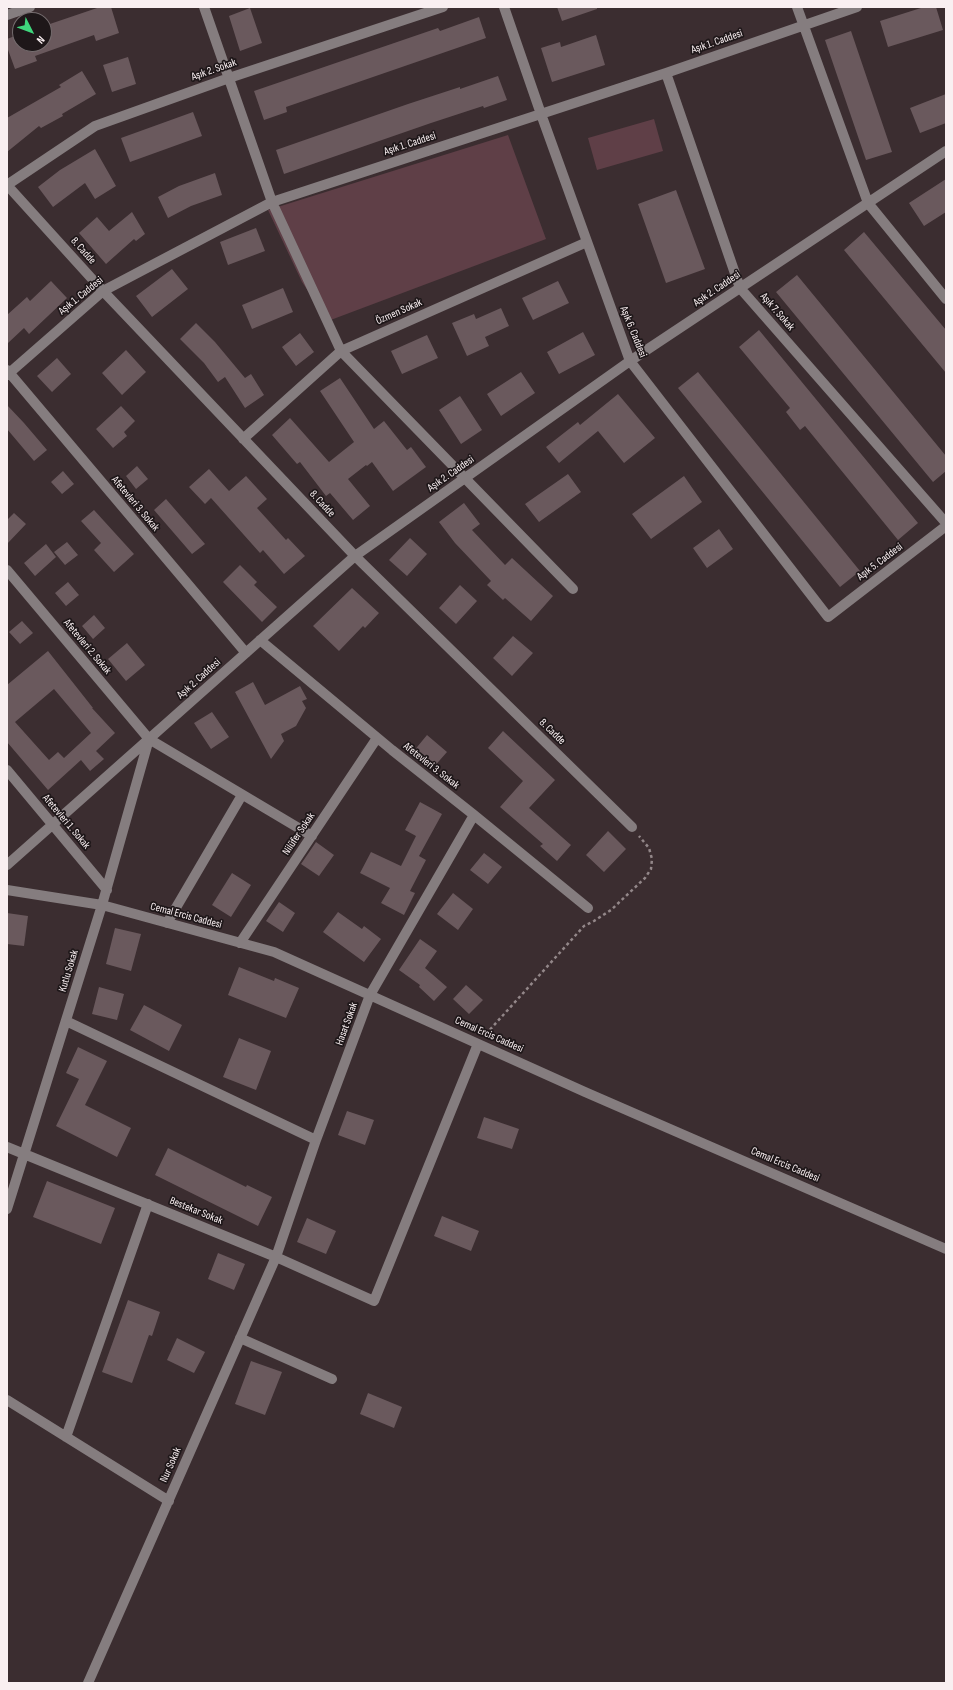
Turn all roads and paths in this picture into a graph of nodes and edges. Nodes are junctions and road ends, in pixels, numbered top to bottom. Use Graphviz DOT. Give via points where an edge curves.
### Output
graph roads {
  1 [pos="30,7"];
  2 [pos="204,7"];
  3 [pos="443,7"];
  4 [pos="504,7"];
  5 [pos="797,7"];
  6 [pos="857,7"];
  7 [pos="7,15"];
  8 [pos="803,24"];
  9 [pos="666,73"];
  10 [pos="229,78"];
  11 [pos="541,114"];
  12 [pos="946,151"];
  13 [pos="7,185"];
  14 [pos="272,202"];
  15 [pos="868,203"];
  16 [pos="587,242"];
  17 [pos="740,288"];
  18 [pos="104,291"];
  19 [pos="946,299"];
  20 [pos="341,351"];
  21 [pos="630,361"];
  22 [pos="8,373"];
  23 [pos="243,439"];
  24 [pos="465,478"];
  25 [pos="946,522"];
  26 [pos="946,526"];
  27 [pos="355,556"];
  28 [pos="7,570"];
  29 [pos="573,589"];
  30 [pos="828,616"];
  31 [pos="260,640"];
  32 [pos="246,653"];
  33 [pos="377,738"];
  34 [pos="149,739"];
  35 [pos="7,770"];
  36 [pos="242,795"];
  37 [pos="474,814"];
  38 [pos="52,824"];
  39 [pos="632,827"];
  40 [pos="312,836"];
  41 [pos="7,865"];
  42 [pos="7,890"];
  43 [pos="107,890"];
  44 [pos="102,906"];
  45 [pos="588,908"];
  46 [pos="167,923"];
  47 [pos="240,943"];
  48 [pos="370,995"];
  49 [pos="66,1021"];
  50 [pos="478,1044"];
  51 [pos="316,1140"];
  52 [pos="7,1147"];
  53 [pos="24,1154"];
  54 [pos="148,1204"];
  55 [pos="7,1209"];
  56 [pos="946,1249"];
  57 [pos="276,1257"];
  58 [pos="240,1338"];
  59 [pos="332,1378"];
  60 [pos="7,1400"];
  61 [pos="66,1437"];
  62 [pos="168,1500"];
  63 [pos="88,1683"];
  1 -- 7 [label="street"];
  2 -- 10 [label="street"];
  3 -- 10 [label="street, Aşık 2. Sokak"];
  4 -- 11 [label="street, Aşık 6. Caddesi"];
  5 -- 8 [label="street"];
  6 -- 8 [label="street, Aşık 1. Caddesi"];
  8 -- 9 [label="street, Aşık 1. Caddesi"];
  8 -- 15 [label="street"];
  9 -- 11 [label="street, Aşık 1. Caddesi"];
  9 -- 17 [label="street, Aşık 7. Sokak"];
  10 -- 13 [label="street, Aşık 2. Sokak" via="95,126"];
  10 -- 14 [label="street"];
  11 -- 14 [label="street, Aşık 1. Caddesi"];
  11 -- 16 [label="street, Aşık 6. Caddesi"];
  12 -- 15 [label="street, Aşık 2. Caddesi"];
  13 -- 18 [label="street, 8. Cadde"];
  14 -- 18 [label="street, Aşık 1. Caddesi"];
  14 -- 20 [label="street"];
  15 -- 17 [label="street, Aşık 2. Caddesi"];
  15 -- 19 [label="street"];
  16 -- 20 [label="street, Özmen Sokak"];
  16 -- 21 [label="street, Aşık 6. Caddesi"];
  17 -- 21 [label="street, Aşık 2. Caddesi"];
  17 -- 25 [label="street, Aşık 7. Sokak"];
  18 -- 22 [label="street, Aşık 1. Caddesi"];
  18 -- 23 [label="street, 8. Cadde"];
  20 -- 23 [label="street, Özmen Sokak"];
  20 -- 24 [label="street"];
  21 -- 24 [label="street, Aşık 2. Caddesi"];
  21 -- 30 [label="street, Aşık 6. Caddesi"];
  22 -- 32 [label="street, Afetevleri 3. Sokak"];
  23 -- 27 [label="street, 8. Cadde"];
  24 -- 27 [label="street, Aşık 2. Caddesi"];
  24 -- 29 [label="street"];
  26 -- 30 [label="street, Aşık 5. Caddesi"];
  27 -- 31 [label="street, Aşık 2. Caddesi"];
  27 -- 39 [label="street, 8. Cadde"];
  28 -- 34 [label="street, Afetevleri 2. Sokak"];
  31 -- 32 [label="street, Aşık 2. Caddesi"];
  31 -- 33 [label="street, Afetevleri 3. Sokak"];
  32 -- 34 [label="street, Aşık 2. Caddesi"];
  33 -- 37 [label="street, Afetevleri 3. Sokak"];
  33 -- 40 [label="street, Nilüfer Sokak"];
  34 -- 36 [label="street, Afetevleri 2. Sokak"];
  34 -- 38 [label="street, Aşık 2. Caddesi"];
  34 -- 43 [label="street, Kutlu Sokak"];
  35 -- 38 [label="street, Afetevleri 1. Sokak"];
  36 -- 40 [label="street, Afetevleri 2. Sokak"];
  36 -- 46 [label="street"];
  37 -- 45 [label="street, Afetevleri 3. Sokak"];
  37 -- 48 [label="street, Hasat Sokak"];
  38 -- 41 [label="street, Aşık 2. Caddesi"];
  38 -- 43 [label="street, Afetevleri 1. Sokak"];
  39 -- 50 [label="path" via="651,853 652,864 649,874 612,910 584,926"];
  40 -- 47 [label="street, Nilüfer Sokak"];
  42 -- 44 [label="street, Cemal Ercis Caddesi"];
  43 -- 44 [label="street, Kutlu Sokak"];
  44 -- 46 [label="street, Cemal Ercis Caddesi"];
  44 -- 49 [label="street, Kutlu Sokak"];
  46 -- 47 [label="street, Cemal Ercis Caddesi"];
  47 -- 48 [label="street, Cemal Ercis Caddesi" via="274,952"];
  48 -- 50 [label="street, Cemal Ercis Caddesi"];
  48 -- 51 [label="street, Hasat Sokak"];
  49 -- 51 [label="street"];
  49 -- 53 [label="street, Kutlu Sokak"];
  50 -- 56 [label="street, Cemal Ercis Caddesi"];
  50 -- 57 [label="street, Bestekar Sokak" via="374,1301"];
  51 -- 57 [label="street, Hasat Sokak"];
  52 -- 53 [label="street, Bestekar Sokak"];
  53 -- 54 [label="street, Bestekar Sokak"];
  53 -- 55 [label="street, Kutlu Sokak"];
  54 -- 57 [label="street, Bestekar Sokak"];
  54 -- 61 [label="street"];
  57 -- 58 [label="street, Nur Sokak"];
  58 -- 59 [label="street"];
  58 -- 62 [label="street, Nur Sokak"];
  60 -- 61 [label="street"];
  61 -- 62 [label="street"];
  62 -- 63 [label="street, Nur Sokak"];
}
